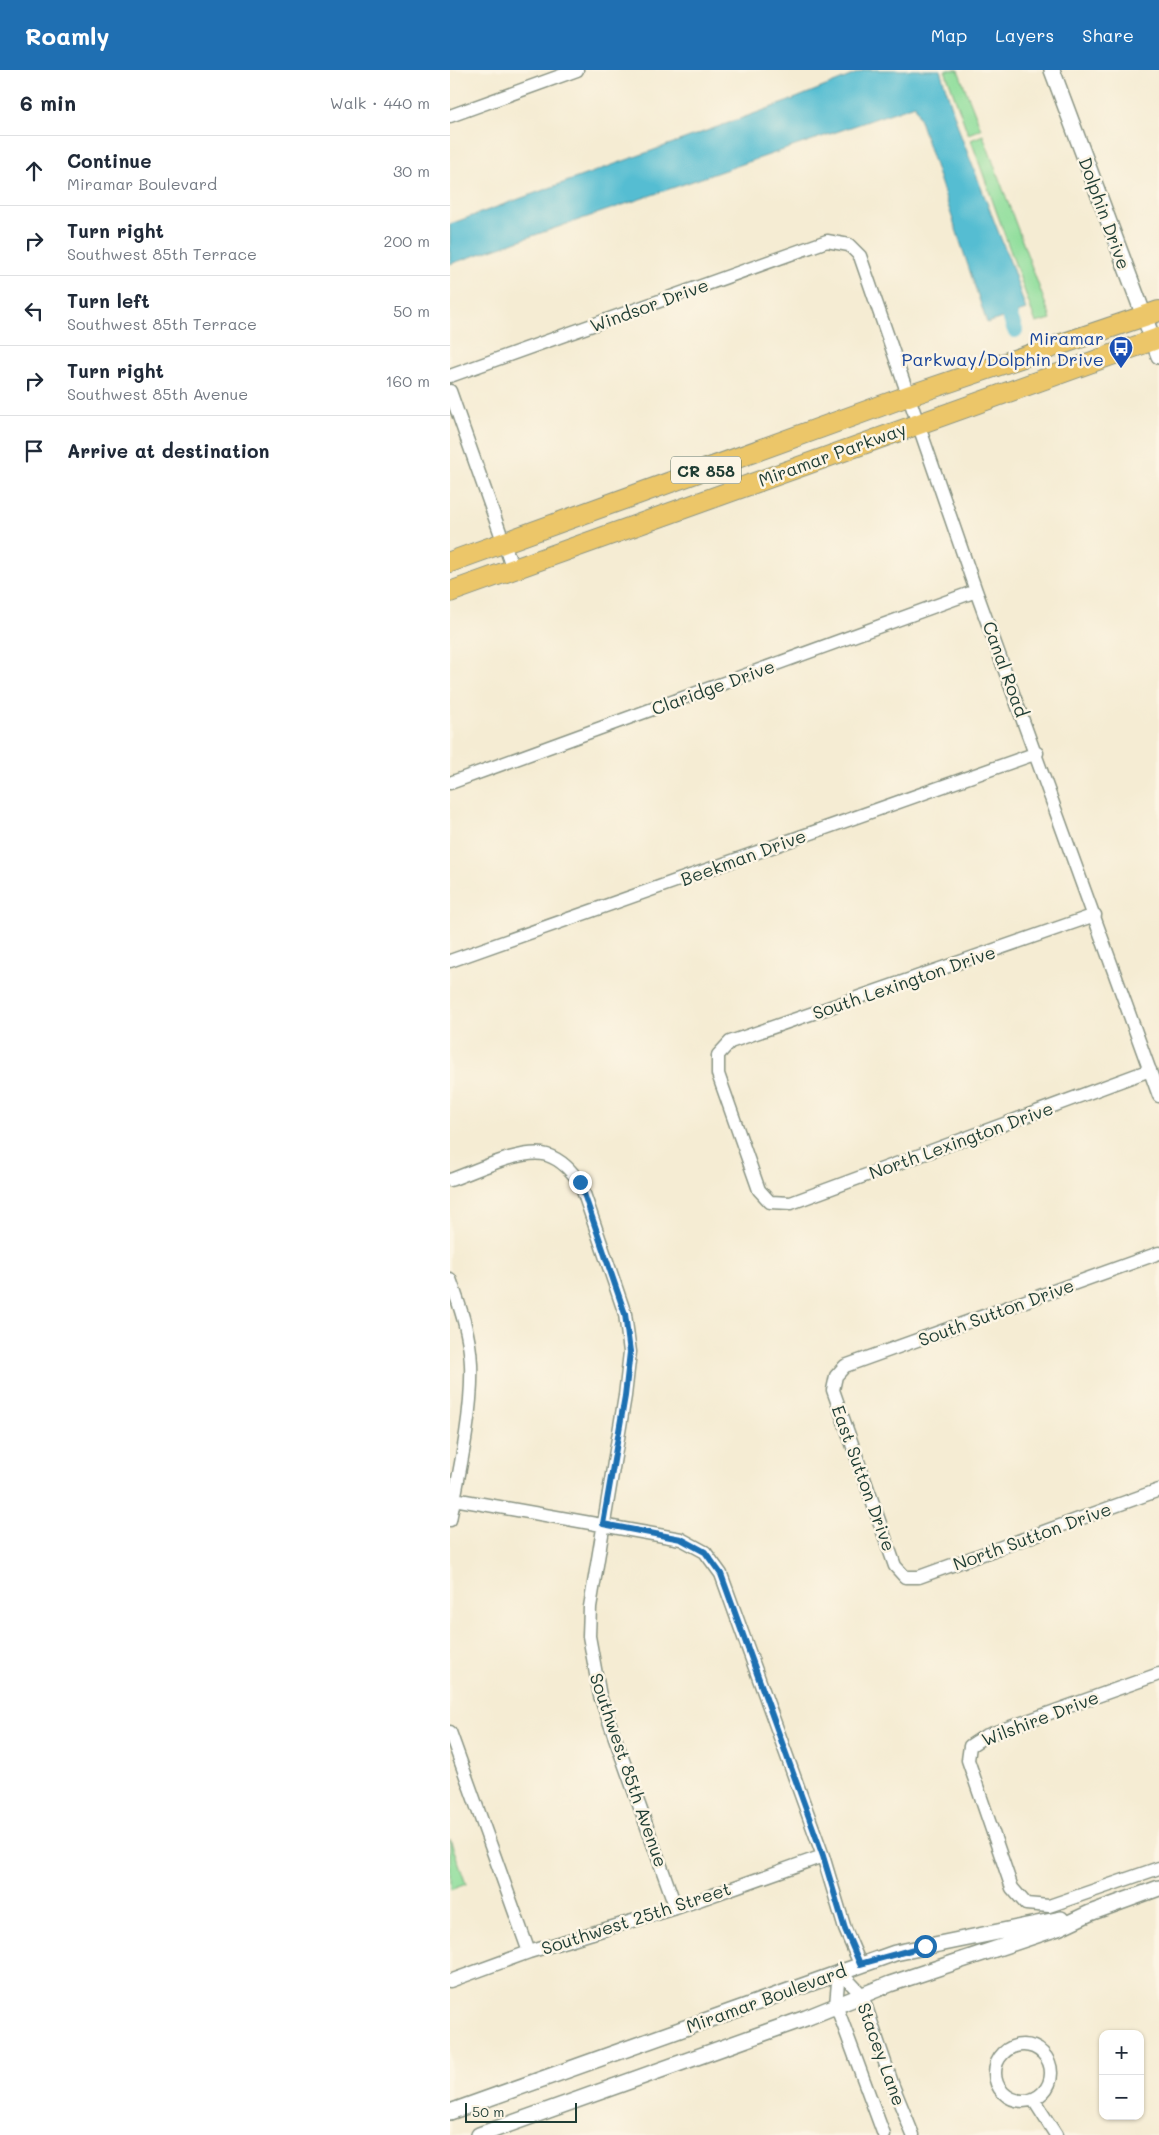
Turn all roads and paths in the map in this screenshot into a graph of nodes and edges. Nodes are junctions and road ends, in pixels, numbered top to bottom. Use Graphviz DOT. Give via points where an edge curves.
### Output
graph roads {
  1 [pos="577,70"];
  2 [pos="1052,70"];
  3 [pos="450,116"];
  4 [pos="849,245"];
  5 [pos="1151,314"];
  6 [pos="1157,345"];
  7 [pos="450,376"];
  8 [pos="450,391"];
  9 [pos="908,396"];
  10 [pos="918,423"];
  11 [pos="504,543"];
  12 [pos="450,562"];
  13 [pos="513,569"];
  14 [pos="976,591"];
  15 [pos="450,592"];
  16 [pos="1037,753"];
  17 [pos="450,783"];
  18 [pos="1095,916"];
  19 [pos="450,961"];
  20 [pos="1150,1070"];
  21 [pos="1159,1096"];
  22 [pos="450,1180"];
  23 [pos="770,1202"];
  24 [pos="1159,1253"];
  25 [pos="450,1279"];
  26 [pos="836,1376"];
  27 [pos="1159,1490"];
  28 [pos="454,1499"];
  29 [pos="450,1520"];
  30 [pos="603,1524"];
  31 [pos="905,1576"];
  32 [pos="1159,1674"];
  33 [pos="450,1732"];
  34 [pos="823,1856"];
  35 [pos="1159,1868"];
  36 [pos="1159,1888"];
  37 [pos="676,1908"];
  38 [pos="1090,1913"];
  39 [pos="529,1952"];
  40 [pos="860,1964"];
  41 [pos="839,1971"];
  42 [pos="450,1982"];
  43 [pos="862,1995"];
  44 [pos="836,2005"];
  45 [pos="1033,2099"];
  46 [pos="450,2112"];
  47 [pos="479,2135"];
  48 [pos="884,2135"];
  49 [pos="913,2135"];
  50 [pos="1056,2135"];
  1 -- 3 [label="street"];
  2 -- 5 [label="street, Dolphin Drive"];
  4 -- 7 [label="street, Windsor Drive" via="828,241"];
  4 -- 9 [label="street, Canal Road" via="860,256"];
  5 -- 6 [label="street, Dolphin Drive"];
  5 -- 9 [label="main road, Miramar Parkway / CR 858"];
  6 -- 10 [label="main road, Miramar Parkway / CR 858"];
  8 -- 11 [label="street"];
  9 -- 10 [label="street, Canal Road"];
  9 -- 11 [label="main road, Miramar Parkway / CR 858"];
  10 -- 13 [label="main road, Miramar Parkway / CR 858"];
  10 -- 14 [label="street, Canal Road"];
  11 -- 12 [label="main road, Miramar Parkway / CR 858"];
  11 -- 13 [label="street"];
  13 -- 15 [label="main road, Miramar Parkway / CR 858"];
  14 -- 16 [label="street, Canal Road"];
  14 -- 17 [label="street, Claridge Drive"];
  16 -- 18 [label="street, Canal Road"];
  16 -- 19 [label="street, Beekman Drive"];
  18 -- 20 [label="street, Canal Road"];
  18 -- 23 [label="street, South Lexington Drive" via="730,1042 718,1055 718,1074 759,1190"];
  20 -- 21 [label="street, Canal Road"];
  20 -- 23 [label="street, North Lexington Drive" via="791,1203"];
  22 -- 30 [label="street, Southwest 85th Avenue" via="522,1155 546,1154 567,1166 580,1182 625,1314 630,1352"];
  24 -- 26 [label="street, South Sutton Drive" via="845,1366"];
  25 -- 28 [label="street" via="466,1331 471,1363 470,1394"];
  26 -- 31 [label="street, East Sutton Drive" via="833,1390 895,1566"];
  27 -- 31 [label="street, North Sutton Drive" via="919,1577"];
  28 -- 29 [label="street"];
  28 -- 30 [label="street"];
  30 -- 34 [label="street" via="681,1539 705,1552 721,1574"];
  30 -- 37 [label="street, Southwest 85th Avenue" via="590,1607 588,1636 593,1668 600,1696"];
  32 -- 35 [label="street, Wilshire Drive" via="985,1736 970,1746 968,1760 1012,1888 1026,1904 1049,1906"];
  33 -- 39 [label="street"];
  34 -- 37 [label="street, Southwest 25th Street"];
  34 -- 40 [label="street" via="845,1929"];
  36 -- 38 [label="street, Miramar Boulevard"];
  37 -- 39 [label="street, Southwest 25th Street"];
  38 -- 40 [label="street, Miramar Boulevard" via="925,1946"];
  38 -- 43 [label="street, Miramar Boulevard" via="1058,1928"];
  39 -- 42 [label="street, Southwest 25th Street"];
  40 -- 41 [label="street, Miramar Boulevard"];
  41 -- 43 [label="street, Stacey Lane"];
  41 -- 44 [label="street, Stacey Lane"];
  41 -- 46 [label="street, Miramar Boulevard"];
  43 -- 44 [label="street, Miramar Boulevard"];
  43 -- 49 [label="street, Stacey Lane" via="892,2086"];
  44 -- 47 [label="street, Miramar Boulevard"];
  44 -- 48 [label="street, Stacey Lane"];
  45 -- 45 [label="street" via="1015,2100 1000,2088 996,2080 998,2061 1012,2048 1030,2046 1045,2055 1050,2063 1047,2088"];
  45 -- 50 [label="street"];
}
